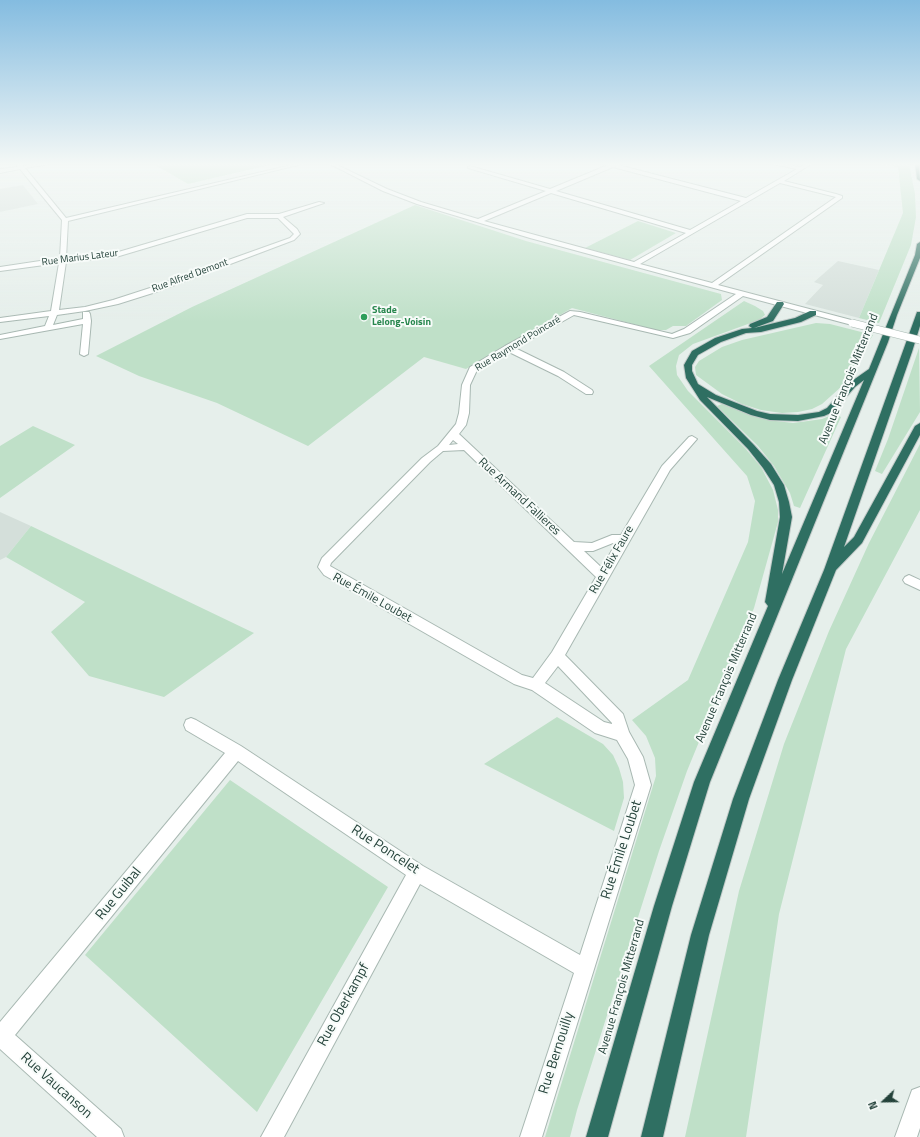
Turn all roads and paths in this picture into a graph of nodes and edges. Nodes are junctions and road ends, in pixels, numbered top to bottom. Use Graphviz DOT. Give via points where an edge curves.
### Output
graph roads {
  1 [pos="62,216"];
  2 [pos="82,216"];
  3 [pos="247,216"];
  4 [pos="280,216"];
  5 [pos="462,216"];
  6 [pos="490,216"];
  7 [pos="636,216"];
  8 [pos="717,216"];
  9 [pos="814,216"];
  10 [pos="65,220"];
  11 [pos="478,221"];
  12 [pos="690,232"];
  13 [pos="920,244"];
  14 [pos="63,260"];
  15 [pos="634,265"];
  16 [pos="0,269"];
  17 [pos="712,286"];
  18 [pos="741,294"];
  19 [pos="780,304"];
  20 [pos="85,309"];
  21 [pos="813,312"];
  22 [pos="54,314"];
  23 [pos="920,314"];
  24 [pos="0,320"];
  25 [pos="87,321"];
  26 [pos="48,328"];
  27 [pos="745,331"];
  28 [pos="0,337"];
  29 [pos="920,340"];
  30 [pos="508,348"];
  31 [pos="84,354"];
  32 [pos="871,371"];
  33 [pos="471,373"];
  34 [pos="693,383"];
  35 [pos="589,392"];
  36 [pos="920,426"];
  37 [pos="453,434"];
  38 [pos="692,439"];
  39 [pos="467,447"];
  40 [pos="440,448"];
  41 [pos="624,539"];
  42 [pos="572,546"];
  43 [pos="830,570"];
  44 [pos="603,576"];
  45 [pos="909,580"];
  46 [pos="920,585"];
  47 [pos="768,623"];
  48 [pos="557,656"];
  49 [pos="536,685"];
  50 [pos="191,725"];
  51 [pos="622,734"];
  52 [pos="236,751"];
  53 [pos="420,874"];
  54 [pos="584,968"];
  55 [pos="1,1035"];
  56 [pos="920,1098"];
  57 [pos="113,1137"];
  58 [pos="272,1137"];
  59 [pos="530,1137"];
  60 [pos="597,1137"];
  61 [pos="652,1137"];
  62 [pos="906,1137"];
  1 -- 10 [label="street"];
  2 -- 10 [label="street"];
  3 -- 14 [label="street, Rue Marius Lateur" via="116,255"];
  4 -- 20 [label="street, Rue Alfred Demont" via="295,230 297,234 292,239 153,290"];
  5 -- 11 [label="street"];
  6 -- 11 [label="street"];
  7 -- 12 [label="street"];
  8 -- 12 [label="street"];
  9 -- 17 [label="street"];
  10 -- 14 [label="street"];
  11 -- 15 [label="street"];
  12 -- 15 [label="street"];
  13 -- 32 [label="highway, Avenue François Mitterrand" via="918,255"];
  14 -- 16 [label="street, Rue Marius Lateur"];
  14 -- 22 [label="street"];
  15 -- 17 [label="street"];
  17 -- 18 [label="street"];
  18 -- 19 [label="street"];
  18 -- 30 [label="street, Rue Raymond Poincaré" via="680,334 664,335 573,313"];
  19 -- 21 [label="street"];
  19 -- 27 [label="highway" via="770,319"];
  20 -- 22 [label="street, Rue Alfred Demont"];
  20 -- 25 [label="street"];
  21 -- 27 [label="highway" via="798,320 761,330"];
  21 -- 29 [label="street, bridge"];
  22 -- 24 [label="street, Rue Alfred Demont"];
  22 -- 26 [label="street"];
  23 -- 43 [label="highway"];
  25 -- 26 [label="street"];
  25 -- 31 [label="street"];
  26 -- 28 [label="street"];
  27 -- 34 [label="highway" via="718,340 695,353 688,365"];
  30 -- 33 [label="street, Rue Raymond Poincaré" via="473,369"];
  30 -- 35 [label="street" via="561,374"];
  32 -- 34 [label="highway" via="852,385 830,410 798,418 770,417 754,413 713,397"];
  32 -- 47 [label="highway, Avenue François Mitterrand"];
  33 -- 37 [label="street, Rue Émile Loubet" via="466,385 461,425"];
  34 -- 47 [label="highway" via="702,398 767,466 783,496 786,517"];
  36 -- 43 [label="highway" via="858,540"];
  37 -- 39 [label="street, Rue Armand Fallieres"];
  37 -- 40 [label="street, Rue Émile Loubet"];
  38 -- 41 [label="street, Rue Félix Faure" via="666,468"];
  39 -- 40 [label="street"];
  39 -- 42 [label="street, Rue Armand Fallieres"];
  40 -- 49 [label="street, Rue Émile Loubet" via="326,561 324,567 328,572 519,680"];
  41 -- 42 [label="street" via="612,539 594,547"];
  41 -- 44 [label="street, Rue Félix Faure"];
  42 -- 44 [label="street, Rue Armand Fallieres"];
  43 -- 61 [label="highway" via="785,680 741,799 700,935"];
  44 -- 48 [label="street, Rue Félix Faure"];
  45 -- 46 [label="street"];
  47 -- 60 [label="highway, Avenue François Mitterrand" via="702,782 662,906"];
  48 -- 49 [label="street, Rue Félix Faure"];
  48 -- 51 [label="street, Rue Émile Loubet" via="618,719"];
  49 -- 51 [label="street, Rue Émile Loubet" via="600,728"];
  50 -- 52 [label="street, Rue Poncelet"];
  51 -- 54 [label="street, Rue Émile Loubet" via="635,757 643,785"];
  52 -- 53 [label="street, Rue Poncelet"];
  52 -- 55 [label="street, Rue Guibal"];
  53 -- 54 [label="street, Rue Poncelet"];
  53 -- 58 [label="street, Rue Oberkampf"];
  54 -- 59 [label="street, Rue Bernouilly"];
  55 -- 57 [label="street, Rue Vaucanson"];
  56 -- 62 [label="street"];
}
